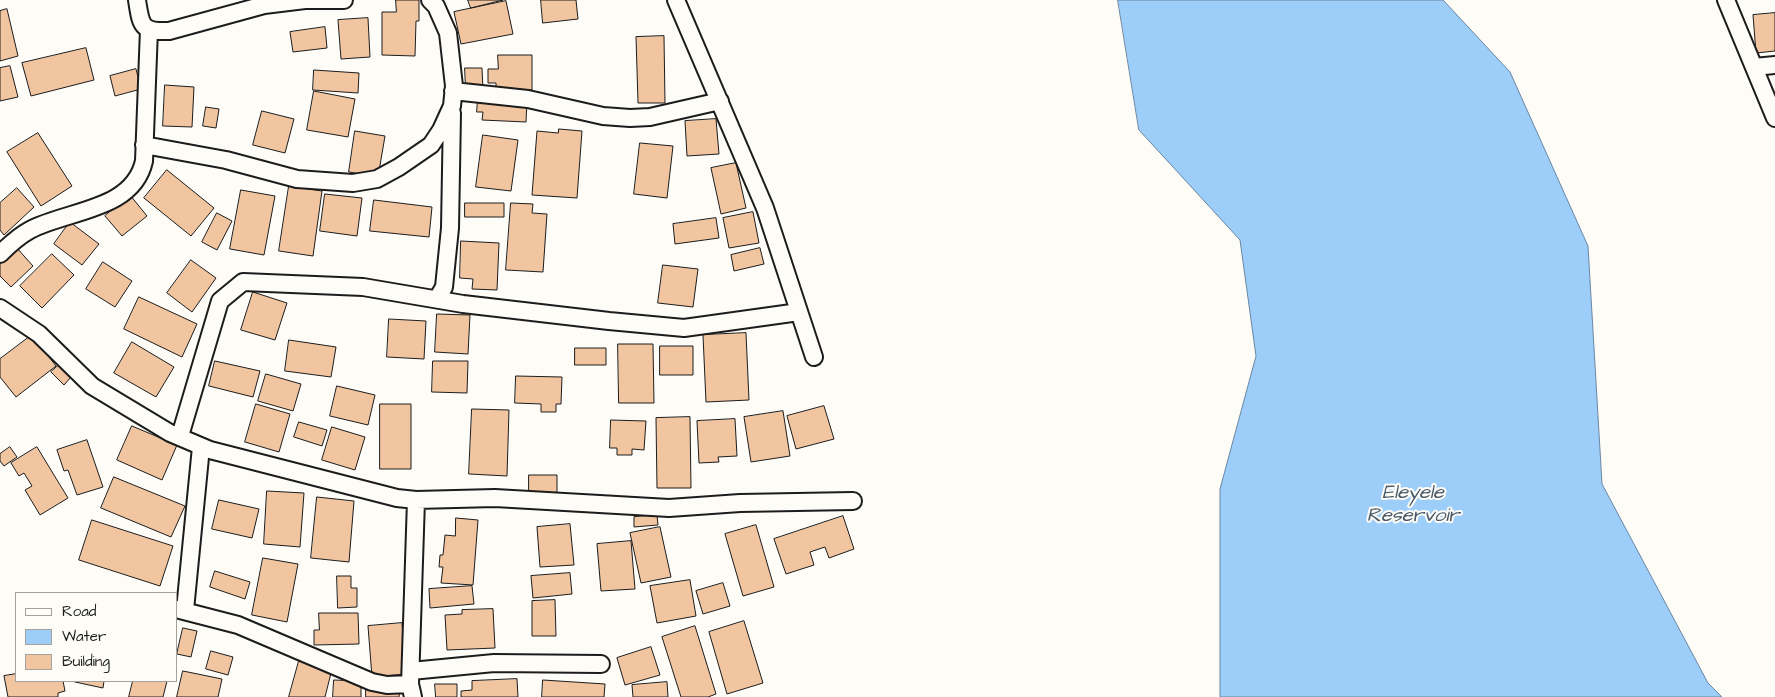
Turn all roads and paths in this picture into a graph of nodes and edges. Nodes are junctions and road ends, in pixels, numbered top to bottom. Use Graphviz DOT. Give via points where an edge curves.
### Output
graph roads {
  1 [pos="137,0"];
  2 [pos="344,0"];
  3 [pos="430,0"];
  4 [pos="676,0"];
  5 [pos="1726,0"];
  6 [pos="149,29"];
  7 [pos="1775,65"];
  8 [pos="1754,67"];
  9 [pos="453,98"];
  10 [pos="720,101"];
  11 [pos="1775,118"];
  12 [pos="144,145"];
  13 [pos="0,254"];
  14 [pos="437,300"];
  15 [pos="0,308"];
  16 [pos="799,312"];
  17 [pos="814,357"];
  18 [pos="180,436"];
  19 [pos="201,447"];
  20 [pos="416,500"];
  21 [pos="853,501"];
  22 [pos="180,610"];
  23 [pos="601,664"];
  24 [pos="411,684"];
  1 -- 6 [label="street" via="140,20"];
  2 -- 6 [label="street" via="264,5 169,31"];
  3 -- 9 [label="street" via="448,33"];
  4 -- 10 [label="street"];
  5 -- 8 [label="street"];
  6 -- 12 [label="street"];
  7 -- 8 [label="street"];
  8 -- 11 [label="street"];
  9 -- 10 [label="street" via="528,99 603,116 630,118 650,117"];
  9 -- 12 [label="street" via="441,130 431,145 377,179 353,183 297,179 226,160"];
  9 -- 14 [label="street" via="450,228 444,287"];
  10 -- 16 [label="street" via="765,208"];
  12 -- 13 [label="street" via="141,173 114,199 31,230"];
  14 -- 16 [label="street" via="684,328"];
  14 -- 18 [label="street" via="363,287 243,282 220,302"];
  15 -- 18 [label="street" via="39,334 92,386"];
  16 -- 17 [label="street"];
  18 -- 19 [label="street"];
  19 -- 20 [label="street" via="397,498"];
  19 -- 22 [label="street"];
  20 -- 21 [label="street" via="496,498 669,508"];
  20 -- 24 [label="street"];
  22 -- 24 [label="street" via="238,625 372,682"];
  23 -- 24 [label="street" via="494,663"];
}
